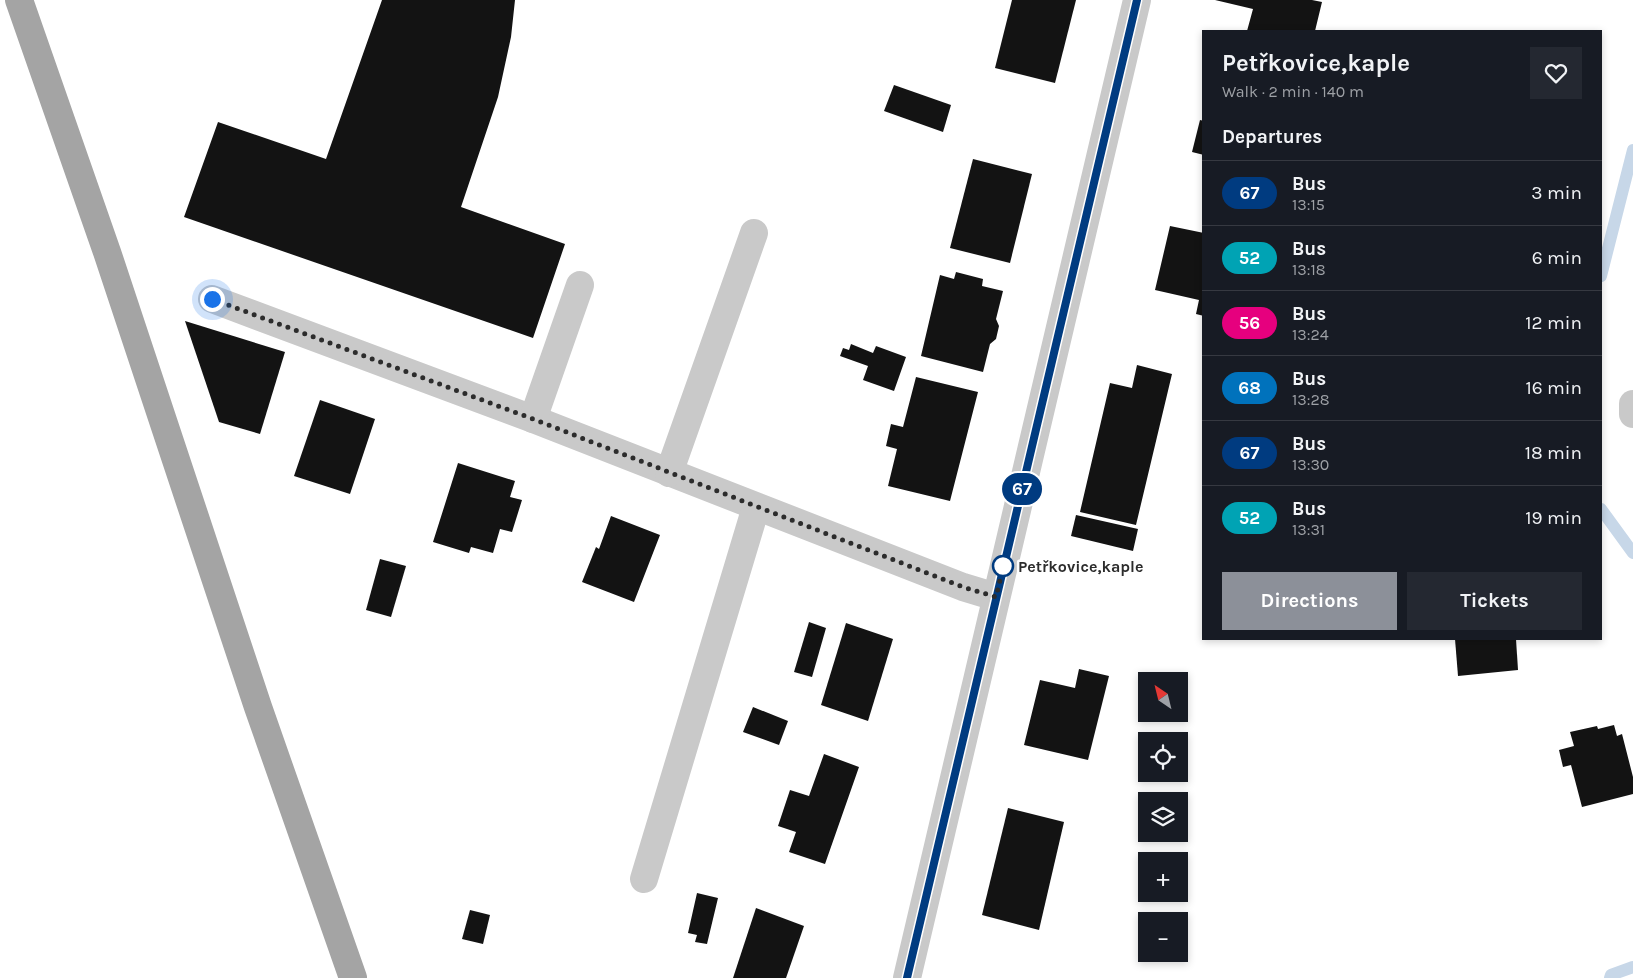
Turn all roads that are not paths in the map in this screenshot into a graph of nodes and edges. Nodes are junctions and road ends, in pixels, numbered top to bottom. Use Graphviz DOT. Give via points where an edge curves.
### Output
graph roads {
  1 [pos="19,0"];
  2 [pos="1137,0"];
  3 [pos="754,233"];
  4 [pos="580,285"];
  5 [pos="212,299"];
  6 [pos="1633,404"];
  7 [pos="1633,414"];
  8 [pos="533,419"];
  9 [pos="668,473"];
  10 [pos="756,507"];
  11 [pos="996,597"];
  12 [pos="644,879"];
  13 [pos="352,978"];
  14 [pos="907,978"];
  1 -- 13 [label="main road"];
  2 -- 11 [label="street"];
  3 -- 9 [label="street"];
  4 -- 8 [label="street"];
  5 -- 8 [label="street"];
  6 -- 7 [label="street"];
  8 -- 9 [label="street"];
  9 -- 10 [label="street"];
  10 -- 11 [label="street"];
  10 -- 12 [label="street"];
  11 -- 14 [label="street"];
}
